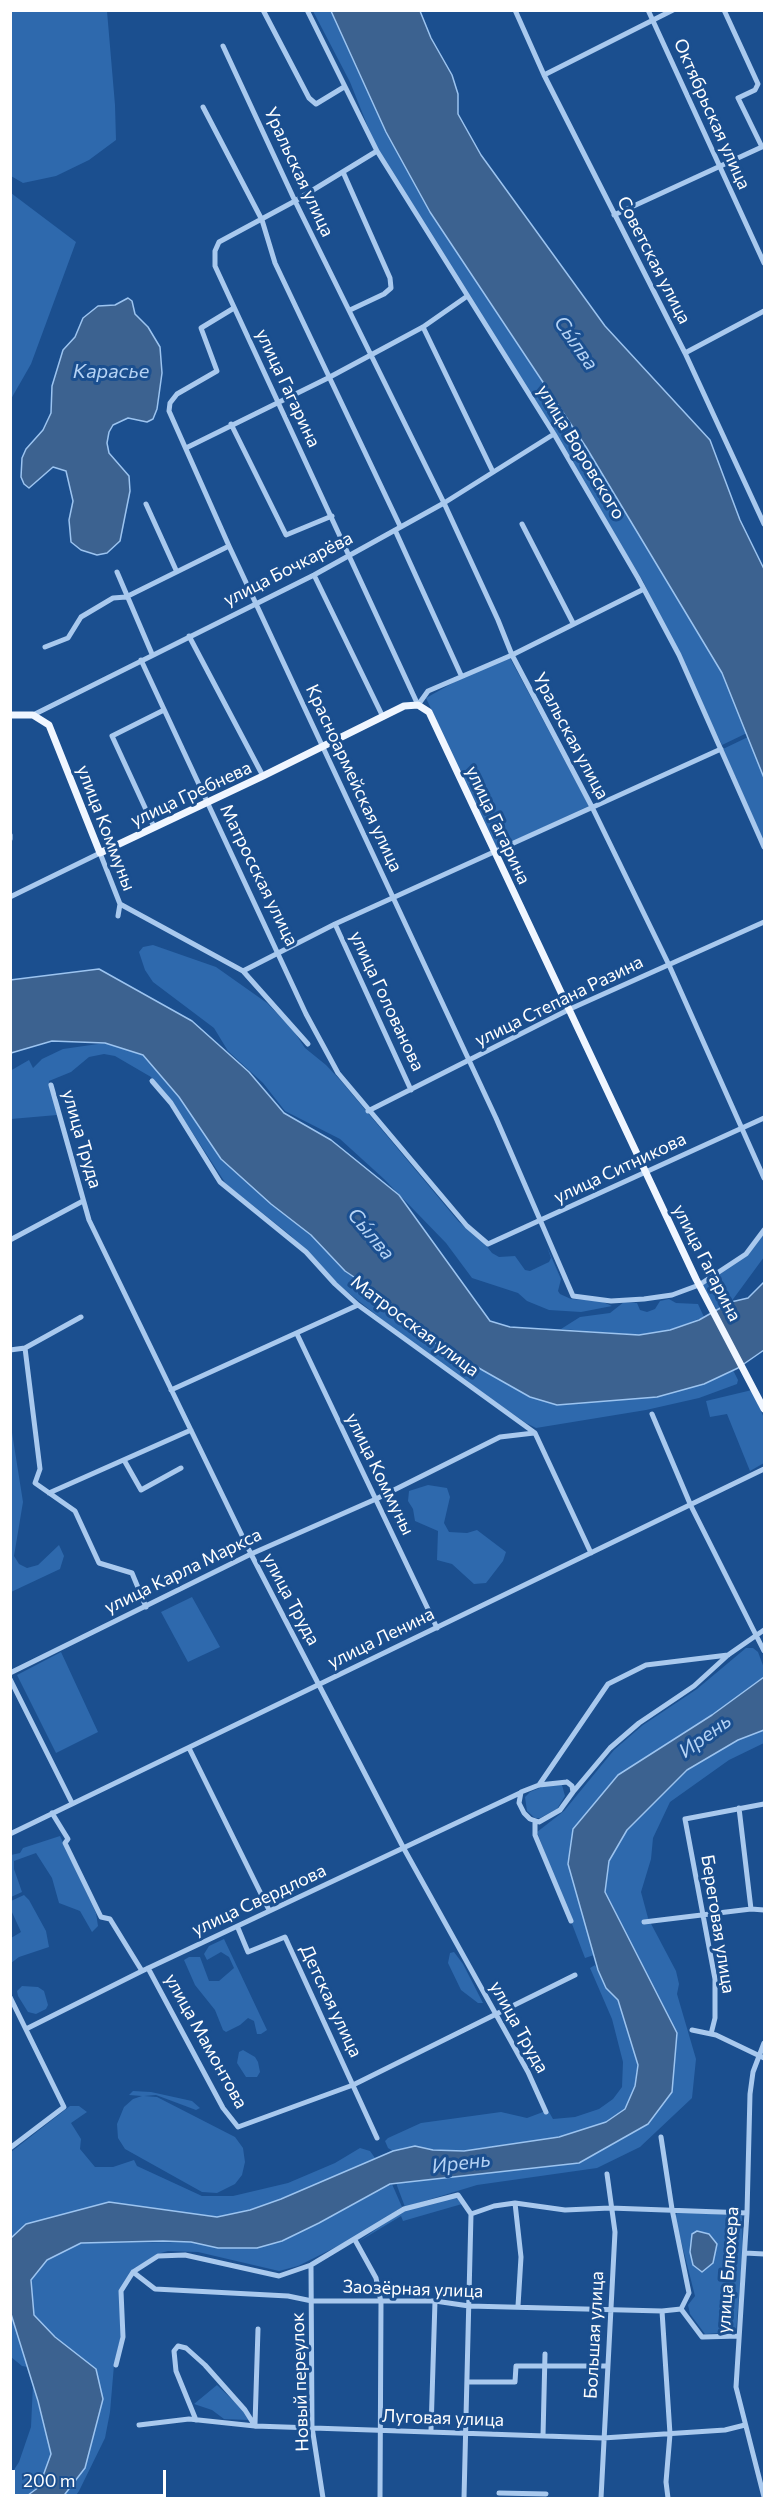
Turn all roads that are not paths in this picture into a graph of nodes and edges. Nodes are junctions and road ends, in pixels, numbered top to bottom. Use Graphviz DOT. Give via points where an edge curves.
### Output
graph roads {
  1 [pos="263,10"];
  2 [pos="307,10"];
  3 [pos="515,10"];
  4 [pos="648,10"];
  5 [pos="673,10"];
  6 [pos="724,10"];
  7 [pos="653,20"];
  8 [pos="223,45"];
  9 [pos="544,75"];
  10 [pos="344,87"];
  11 [pos="203,107"];
  12 [pos="763,147"];
  13 [pos="377,151"];
  14 [pos="719,168"];
  15 [pos="343,172"];
  16 [pos="295,201"];
  17 [pos="614,215"];
  18 [pos="262,220"];
  19 [pos="765,263"];
  20 [pos="466,297"];
  21 [pos="234,308"];
  22 [pos="350,310"];
  23 [pos="765,311"];
  24 [pos="423,327"];
  25 [pos="372,353"];
  26 [pos="685,354"];
  27 [pos="328,378"];
  28 [pos="277,401"];
  29 [pos="231,424"];
  30 [pos="554,434"];
  31 [pos="186,448"];
  32 [pos="493,472"];
  33 [pos="444,503"];
  34 [pos="146,504"];
  35 [pos="332,516"];
  36 [pos="522,524"];
  37 [pos="765,524"];
  38 [pos="398,528"];
  39 [pos="229,546"];
  40 [pos="350,554"];
  41 [pos="176,570"];
  42 [pos="117,573"];
  43 [pos="314,575"];
  44 [pos="644,589"];
  45 [pos="126,597"];
  46 [pos="256,602"];
  47 [pos="573,623"];
  48 [pos="189,636"];
  49 [pos="45,647"];
  50 [pos="152,654"];
  51 [pos="512,655"];
  52 [pos="141,660"];
  53 [pos="461,675"];
  54 [pos="418,705"];
  55 [pos="164,710"];
  56 [pos="12,715"];
  57 [pos="33,715"];
  58 [pos="383,717"];
  59 [pos="323,746"];
  60 [pos="721,748"];
  61 [pos="263,777"];
  62 [pos="208,803"];
  63 [pos="592,807"];
  64 [pos="154,827"];
  65 [pos="765,847"];
  66 [pos="100,853"];
  67 [pos="494,854"];
  68 [pos="10,897"];
  69 [pos="394,898"];
  70 [pos="120,904"];
  71 [pos="118,916"];
  72 [pos="765,922"];
  73 [pos="335,924"];
  74 [pos="280,952"];
  75 [pos="669,965"];
  76 [pos="243,971"];
  77 [pos="570,1009"];
  78 [pos="308,1044"];
  79 [pos="470,1060"];
  80 [pos="152,1081"];
  81 [pos="51,1085"];
  82 [pos="411,1090"];
  83 [pos="368,1111"];
  84 [pos="765,1118"];
  85 [pos="743,1127"];
  86 [pos="646,1172"];
  87 [pos="765,1178"];
  88 [pos="83,1201"];
  89 [pos="540,1221"];
  90 [pos="765,1230"];
  91 [pos="10,1240"];
  92 [pos="488,1244"];
  93 [pos="699,1285"];
  94 [pos="358,1305"];
  95 [pos="81,1317"];
  96 [pos="297,1334"];
  97 [pos="25,1348"];
  98 [pos="10,1350"];
  99 [pos="171,1390"];
  100 [pos="765,1409"];
  101 [pos="651,1414"];
  102 [pos="191,1430"];
  103 [pos="534,1433"];
  104 [pos="124,1460"];
  105 [pos="181,1468"];
  106 [pos="765,1469"];
  107 [pos="49,1493"];
  108 [pos="376,1499"];
  109 [pos="691,1506"];
  110 [pos="591,1553"];
  111 [pos="251,1554"];
  112 [pos="146,1607"];
  113 [pos="437,1628"];
  114 [pos="765,1630"];
  115 [pos="754,1635"];
  116 [pos="763,1649"];
  117 [pos="728,1655"];
  118 [pos="10,1673"];
  119 [pos="10,1679"];
  120 [pos="320,1685"];
  121 [pos="189,1748"];
  122 [pos="583,1779"];
  123 [pos="567,1782"];
  124 [pos="539,1785"];
  125 [pos="573,1792"];
  126 [pos="520,1793"];
  127 [pos="506,1798"];
  128 [pos="72,1803"];
  129 [pos="519,1803"];
  130 [pos="765,1804"];
  131 [pos="739,1808"];
  132 [pos="52,1812"];
  133 [pos="535,1822"];
  134 [pos="10,1834"];
  135 [pos="403,1846"];
  136 [pos="751,1909"];
  137 [pos="269,1910"];
  138 [pos="765,1910"];
  139 [pos="705,1915"];
  140 [pos="571,1921"];
  141 [pos="644,1922"];
  142 [pos="238,1928"];
  143 [pos="148,1968"];
  144 [pos="142,1971"];
  145 [pos="575,1975"];
  146 [pos="10,1997"];
  147 [pos="495,2014"];
  148 [pos="26,2029"];
  149 [pos="692,2030"];
  150 [pos="711,2034"];
  151 [pos="765,2043"];
  152 [pos="762,2056"];
  153 [pos="353,2085"];
  154 [pos="546,2112"];
  155 [pos="661,2137"];
  156 [pos="377,2138"];
  157 [pos="10,2148"];
  158 [pos="607,2174"];
  159 [pos="515,2203"];
  160 [pos="610,2208"];
  161 [pos="672,2209"];
  162 [pos="471,2214"];
  163 [pos="747,2214"];
  164 [pos="355,2240"];
  165 [pos="745,2253"];
  166 [pos="765,2254"];
  167 [pos="311,2265"];
  168 [pos="133,2272"];
  169 [pos="312,2301"];
  170 [pos="435,2301"];
  171 [pos="381,2302"];
  172 [pos="469,2306"];
  173 [pos="518,2306"];
  174 [pos="610,2308"];
  175 [pos="681,2308"];
  176 [pos="662,2311"];
  177 [pos="258,2329"];
  178 [pos="739,2336"];
  179 [pos="544,2354"];
  180 [pos="544,2364"];
  181 [pos="116,2365"];
  182 [pos="608,2366"];
  183 [pos="467,2382"];
  184 [pos="196,2420"];
  185 [pos="139,2425"];
  186 [pos="745,2425"];
  187 [pos="255,2426"];
  188 [pos="312,2427"];
  189 [pos="431,2430"];
  190 [pos="382,2431"];
  191 [pos="464,2434"];
  192 [pos="670,2434"];
  193 [pos="543,2436"];
  194 [pos="603,2438"];
  195 [pos="499,2493"];
  196 [pos="546,2494"];
  197 [pos="765,2497"];
  198 [pos="323,2499"];
  199 [pos="380,2499"];
  200 [pos="464,2499"];
  201 [pos="601,2499"];
  202 [pos="668,2499"];
  1 -- 10 [label="street" via="309,98 316,104"];
  2 -- 10 [label="street, улица Воровского"];
  3 -- 9 [label="street, Советская улица"];
  4 -- 7 [label="street, Октябрьская улица"];
  5 -- 7 [label="street"];
  6 -- 12 [label="street" via="758,84 738,98"];
  7 -- 9 [label="street"];
  7 -- 14 [label="street, Октябрьская улица"];
  8 -- 16 [label="street, Уральская улица"];
  9 -- 17 [label="street, Советская улица"];
  10 -- 13 [label="street, улица Воровского"];
  11 -- 18 [label="street"];
  12 -- 14 [label="street"];
  13 -- 15 [label="street"];
  13 -- 20 [label="street, улица Воровского"];
  14 -- 17 [label="street"];
  14 -- 19 [label="street, Октябрьская улица"];
  15 -- 16 [label="street"];
  15 -- 22 [label="street" via="391,288"];
  16 -- 18 [label="street"];
  16 -- 22 [label="street, Уральская улица"];
  17 -- 26 [label="street, Советская улица"];
  18 -- 21 [label="street, улица Гагарина" via="219,242 215,251 215,266"];
  18 -- 27 [label="street" via="275,263"];
  20 -- 24 [label="street"];
  20 -- 30 [label="street, улица Воровского"];
  21 -- 28 [label="street, улица Гагарина"];
  21 -- 31 [label="street, Красноармейская улица" via="201,328 217,371 177,394 170,403 169,411"];
  22 -- 25 [label="street, Уральская улица"];
  23 -- 26 [label="street"];
  24 -- 25 [label="street"];
  24 -- 32 [label="street"];
  25 -- 27 [label="street"];
  25 -- 33 [label="street, Уральская улица"];
  26 -- 37 [label="street, Советская улица"];
  27 -- 28 [label="street"];
  27 -- 38 [label="street"];
  28 -- 29 [label="street"];
  28 -- 35 [label="street, улица Гагарина"];
  29 -- 31 [label="street"];
  29 -- 35 [label="street" via="286,535"];
  30 -- 32 [label="street, улица Бочкарёва"];
  30 -- 44 [label="street, улица Воровского"];
  31 -- 39 [label="street, Красноармейская улица"];
  32 -- 33 [label="street, улица Бочкарёва"];
  33 -- 38 [label="street, улица Бочкарёва"];
  33 -- 51 [label="street, Уральская улица"];
  34 -- 41 [label="street"];
  35 -- 40 [label="street, улица Гагарина"];
  36 -- 47 [label="street"];
  38 -- 40 [label="street, улица Бочкарёва"];
  38 -- 53 [label="street"];
  39 -- 41 [label="street"];
  39 -- 46 [label="street, Красноармейская улица"];
  40 -- 43 [label="street, улица Бочкарёва"];
  40 -- 54 [label="street, улица Гагарина"];
  41 -- 45 [label="street"];
  42 -- 45 [label="street"];
  43 -- 46 [label="street, улица Бочкарёва"];
  43 -- 58 [label="street"];
  44 -- 47 [label="street, улица Гребнева"];
  44 -- 60 [label="street, улица Воровского" via="680,655"];
  45 -- 49 [label="street" via="113,598 81,617 68,638"];
  45 -- 50 [label="street"];
  46 -- 48 [label="street, улица Бочкарёва"];
  46 -- 59 [label="street, Красноармейская улица"];
  47 -- 51 [label="street, улица Гребнева"];
  48 -- 50 [label="street, улица Бочкарёва"];
  48 -- 61 [label="street"];
  50 -- 52 [label="street, улица Бочкарёва"];
  51 -- 53 [label="street, улица Гребнева"];
  51 -- 63 [label="street, Уральская улица"];
  52 -- 55 [label="street, Матросская улица"];
  52 -- 57 [label="street, улица Бочкарёва"];
  53 -- 54 [label="street, улица Гребнева" via="428,692"];
  54 -- 58 [label="main road, улица Гребнева" via="404,706"];
  54 -- 67 [label="main road, улица Гагарина" via="429,712"];
  55 -- 62 [label="street, Матросская улица"];
  55 -- 64 [label="street" via="112,736"];
  56 -- 57 [label="main road, улица Бочкарёва"];
  57 -- 66 [label="main road, улица Коммуны" via="49,725"];
  58 -- 59 [label="main road, улица Гребнева"];
  59 -- 61 [label="main road, улица Гребнева"];
  59 -- 69 [label="street, Красноармейская улица"];
  60 -- 63 [label="street, улица Голованова"];
  60 -- 65 [label="street, улица Воровского"];
  61 -- 62 [label="main road, улица Гребнева"];
  62 -- 64 [label="main road, улица Гребнева"];
  62 -- 74 [label="street, Матросская улица"];
  63 -- 67 [label="street, улица Голованова"];
  63 -- 75 [label="street, Уральская улица"];
  64 -- 66 [label="main road, улица Гребнева"];
  66 -- 68 [label="street, улица Гребнева"];
  66 -- 70 [label="street, улица Коммуны"];
  67 -- 69 [label="street, улица Голованова"];
  67 -- 77 [label="main road, улица Гагарина"];
  69 -- 73 [label="street, улица Голованова"];
  69 -- 79 [label="street, Красноармейская улица"];
  70 -- 71 [label="street"];
  70 -- 76 [label="street, улица Коммуны"];
  72 -- 75 [label="street, улица Степана Разина"];
  73 -- 74 [label="street, улица Голованова"];
  73 -- 82 [label="street, улица Голованова"];
  74 -- 76 [label="street, улица Голованова"];
  74 -- 83 [label="street, Матросская улица" via="306,1014 338,1073"];
  75 -- 77 [label="street, улица Степана Разина"];
  75 -- 85 [label="street, Уральская улица"];
  76 -- 78 [label="street, улица Коммуны"];
  77 -- 79 [label="street, улица Степана Разина"];
  77 -- 86 [label="main road, улица Гагарина"];
  79 -- 82 [label="street, улица Степана Разина"];
  79 -- 89 [label="street, Красноармейская улица"];
  80 -- 94 [label="street, Матросская улица" via="171,1103 220,1182 306,1252"];
  81 -- 88 [label="street, улица Труда"];
  82 -- 83 [label="street, улица Степана Разина"];
  83 -- 92 [label="street, Матросская улица" via="466,1226"];
  84 -- 85 [label="street, улица Ситникова"];
  85 -- 86 [label="street, улица Ситникова"];
  85 -- 87 [label="street, Уральская улица"];
  86 -- 89 [label="street, улица Ситникова"];
  86 -- 93 [label="main road, улица Гагарина"];
  88 -- 91 [label="street"];
  88 -- 99 [label="street, улица Труда"];
  89 -- 92 [label="street, улица Ситникова"];
  89 -- 93 [label="street, Красноармейская улица" via="573,1296 611,1301 644,1299"];
  90 -- 93 [label="street" via="746,1254"];
  93 -- 100 [label="main road, улица Гагарина"];
  94 -- 96 [label="street"];
  94 -- 103 [label="street, Матросская улица"];
  95 -- 97 [label="street"];
  96 -- 99 [label="street"];
  96 -- 108 [label="street, улица Коммуны"];
  97 -- 98 [label="street"];
  97 -- 107 [label="street" via="40,1469 35,1483"];
  99 -- 102 [label="street, улица Труда"];
  101 -- 109 [label="street"];
  102 -- 104 [label="street"];
  102 -- 111 [label="street, улица Труда"];
  103 -- 108 [label="street, улица Карла Маркса" via="500,1437"];
  103 -- 110 [label="street, Матросская улица"];
  104 -- 105 [label="street" via="141,1490"];
  104 -- 107 [label="street"];
  106 -- 109 [label="street, улица Ленина"];
  107 -- 112 [label="street" via="75,1511 99,1563 132,1573"];
  108 -- 111 [label="street, улица Карла Маркса"];
  108 -- 113 [label="street, улица Коммуны"];
  109 -- 110 [label="street, улица Ленина"];
  109 -- 115 [label="street"];
  110 -- 113 [label="street, улица Ленина"];
  111 -- 112 [label="street, улица Карла Маркса"];
  111 -- 120 [label="street, улица Труда"];
  112 -- 118 [label="street, улица Карла Маркса"];
  113 -- 120 [label="street, улица Ленина"];
  114 -- 115 [label="street"];
  115 -- 116 [label="street"];
  115 -- 117 [label="street"];
  117 -- 122 [label="street" via="694,1686 639,1723"];
  117 -- 124 [label="street" via="646,1665 608,1684"];
  119 -- 128 [label="street"];
  120 -- 121 [label="street, улица Ленина"];
  120 -- 135 [label="street, улица Труда"];
  121 -- 128 [label="street, улица Ленина"];
  121 -- 137 [label="street"];
  122 -- 123 [label="street"];
  122 -- 125 [label="street"];
  123 -- 124 [label="street, улица Свердлова"];
  123 -- 125 [label="street"];
  124 -- 126 [label="street, улица Свердлова"];
  125 -- 133 [label="street" via="560,1810"];
  126 -- 127 [label="street, улица Свердлова"];
  126 -- 129 [label="street"];
  127 -- 129 [label="street"];
  127 -- 135 [label="street, улица Свердлова"];
  128 -- 132 [label="street, улица Ленина"];
  129 -- 133 [label="street"];
  130 -- 131 [label="street"];
  131 -- 136 [label="street"];
  131 -- 139 [label="street, Береговая улица" via="685,1819"];
  132 -- 134 [label="street, улица Ленина"];
  132 -- 144 [label="street, улица Мамонтова" via="68,1839 65,1843 101,1917 110,1918"];
  133 -- 140 [label="street" via="535,1835"];
  135 -- 137 [label="street, улица Свердлова"];
  135 -- 147 [label="street, улица Труда"];
  136 -- 138 [label="street"];
  136 -- 139 [label="street"];
  137 -- 142 [label="street, улица Свердлова"];
  139 -- 141 [label="street"];
  139 -- 150 [label="street, Береговая улица" via="715,1979"];
  142 -- 143 [label="street, улица Свердлова"];
  142 -- 153 [label="street, Детская улица" via="248,1952 285,1937"];
  143 -- 144 [label="street, улица Свердлова"];
  143 -- 153 [label="street, улица Мамонтова" via="223,2108 238,2127"];
  144 -- 148 [label="street, улица Свердлова"];
  145 -- 147 [label="street"];
  146 -- 148 [label="street"];
  147 -- 153 [label="street"];
  147 -- 154 [label="street, улица Труда"];
  148 -- 157 [label="street" via="64,2107"];
  149 -- 150 [label="street"];
  150 -- 152 [label="street"];
  151 -- 152 [label="street, улица Блюхера"];
  152 -- 163 [label="street, улица Блюхера" via="750,2094"];
  153 -- 156 [label="street, Детская улица"];
  155 -- 161 [label="street"];
  158 -- 160 [label="street, Большая улица"];
  159 -- 160 [label="street" via="565,2210"];
  159 -- 162 [label="street"];
  159 -- 173 [label="street" via="521,2257"];
  160 -- 161 [label="street"];
  160 -- 174 [label="street, Большая улица" via="615,2232"];
  161 -- 163 [label="street"];
  161 -- 175 [label="street" via="689,2293"];
  162 -- 164 [label="street" via="458,2195 404,2209"];
  162 -- 172 [label="street"];
  163 -- 165 [label="street, улица Блюхера"];
  164 -- 167 [label="street"];
  164 -- 171 [label="street" via="376,2278"];
  165 -- 166 [label="street"];
  165 -- 178 [label="street, улица Блюхера"];
  167 -- 168 [label="street" via="279,2276 185,2255 158,2256"];
  167 -- 169 [label="street, Новый переулок"];
  168 -- 169 [label="street, Заозёрная улица" via="155,2289 288,2296"];
  168 -- 181 [label="street" via="121,2291 123,2337"];
  169 -- 171 [label="street, Заозёрная улица"];
  169 -- 188 [label="street, Новый переулок"];
  170 -- 171 [label="street, Заозёрная улица"];
  170 -- 172 [label="street, Заозёрная улица"];
  170 -- 189 [label="street"];
  171 -- 190 [label="street"];
  172 -- 173 [label="street, Заозёрная улица"];
  172 -- 183 [label="street"];
  173 -- 174 [label="street, Заозёрная улица"];
  174 -- 176 [label="street, Заозёрная улица"];
  174 -- 182 [label="street, Большая улица"];
  175 -- 176 [label="street, Заозёрная улица"];
  175 -- 178 [label="street" via="702,2337"];
  176 -- 192 [label="street"];
  177 -- 187 [label="street"];
  178 -- 186 [label="street, улица Блюхера" via="736,2387"];
  179 -- 180 [label="street"];
  180 -- 182 [label="street"];
  180 -- 183 [label="street" via="516,2366 515,2382"];
  180 -- 193 [label="street"];
  182 -- 194 [label="street, Большая улица"];
  183 -- 191 [label="street"];
  184 -- 185 [label="street, Луговая улица"];
  184 -- 187 [label="street, Луговая улица"];
  184 -- 187 [label="street" via="176,2371 174,2351 178,2346 205,2365"];
  186 -- 192 [label="street, Луговая улица"];
  186 -- 197 [label="street, улица Блюхера"];
  187 -- 188 [label="street, Луговая улица"];
  188 -- 190 [label="street, Луговая улица"];
  188 -- 198 [label="street, Новый переулок"];
  189 -- 190 [label="street, Луговая улица"];
  189 -- 191 [label="street, Луговая улица"];
  190 -- 199 [label="street"];
  191 -- 193 [label="street, Луговая улица"];
  191 -- 200 [label="street"];
  192 -- 194 [label="street, Луговая улица"];
  192 -- 202 [label="street"];
  193 -- 194 [label="street, Луговая улица"];
  194 -- 201 [label="street, Большая улица"];
  195 -- 196 [label="street"];
}
